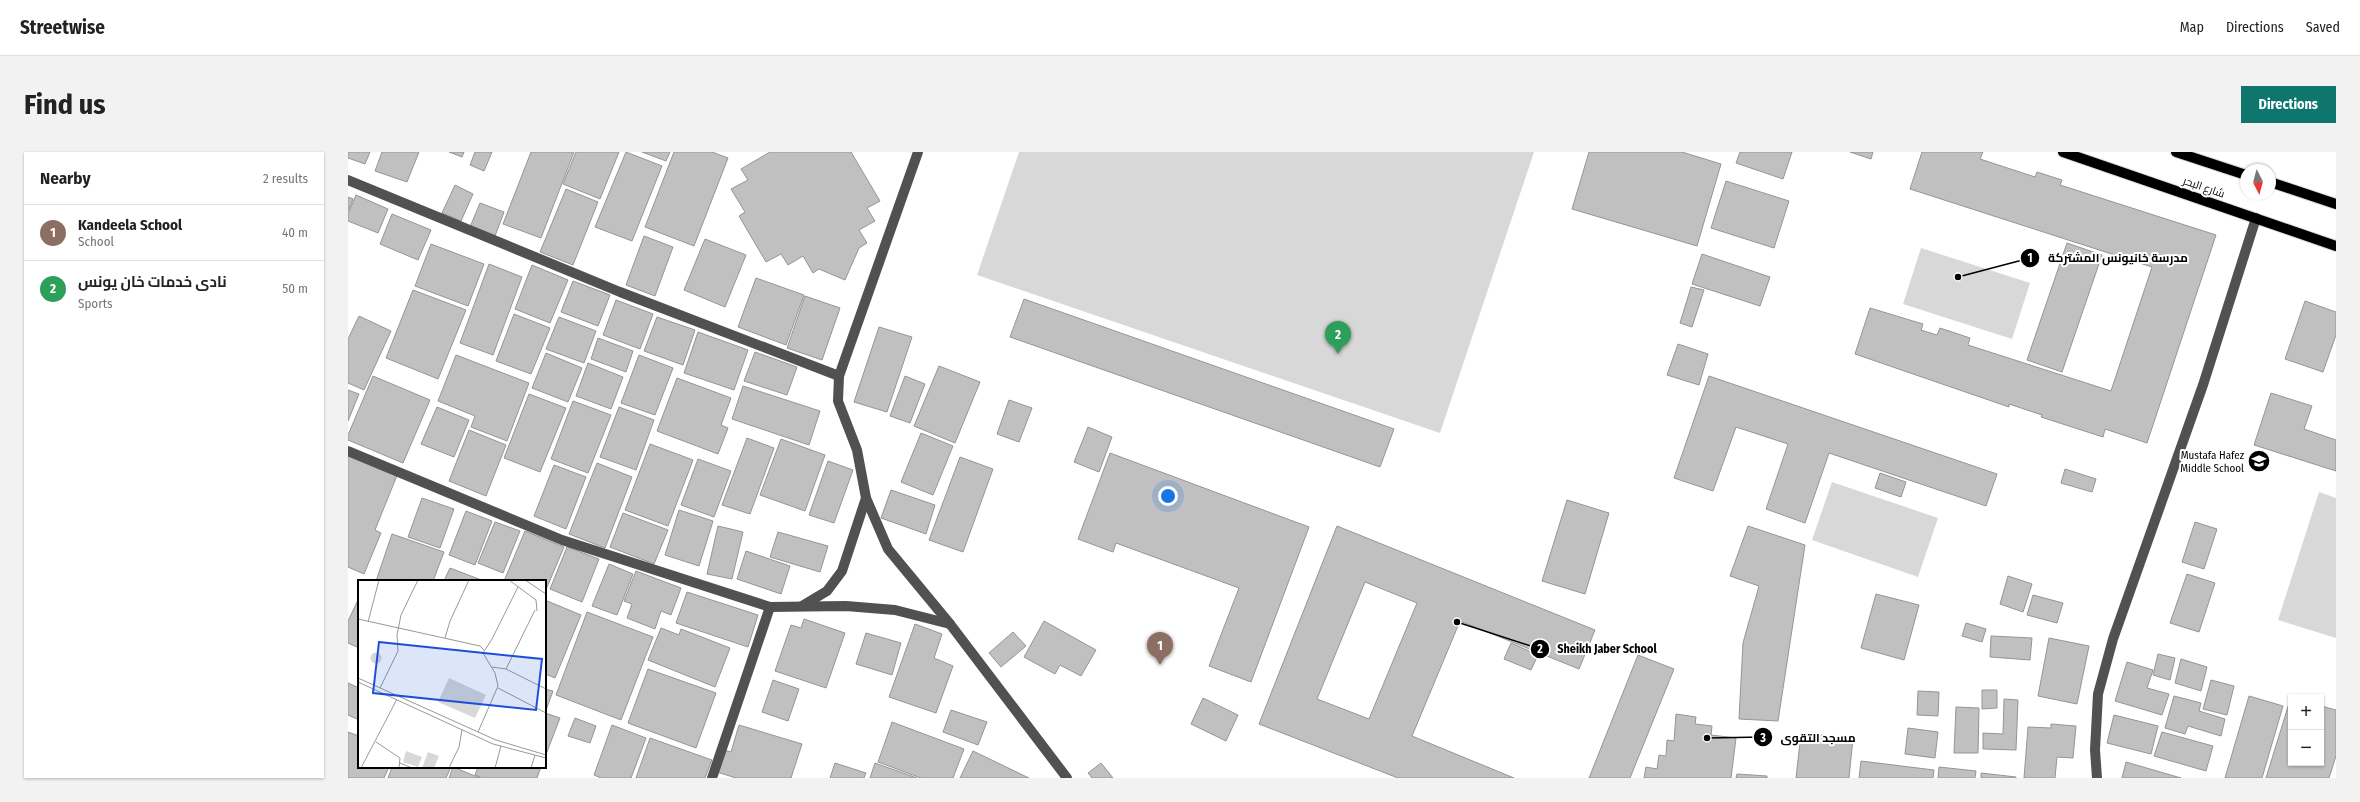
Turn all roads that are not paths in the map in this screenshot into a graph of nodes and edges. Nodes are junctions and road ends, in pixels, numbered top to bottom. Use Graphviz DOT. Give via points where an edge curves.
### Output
graph roads {
  1 [pos="918,152"];
  2 [pos="2063,152"];
  3 [pos="2176,152"];
  4 [pos="2240,173"];
  5 [pos="348,180"];
  6 [pos="2276,184"];
  7 [pos="2336,204"];
  8 [pos="2256,218"];
  9 [pos="2336,246"];
  10 [pos="839,376"];
  11 [pos="348,451"];
  12 [pos="866,498"];
  13 [pos="770,607"];
  14 [pos="800,607"];
  15 [pos="950,624"];
  16 [pos="712,778"];
  17 [pos="1067,778"];
  18 [pos="2097,778"];
  1 -- 10 [label="street"];
  2 -- 8 [label="main road, شارع البحر"];
  3 -- 4 [label="main road"];
  5 -- 10 [label="street" via="620,292"];
  6 -- 7 [label="main road"];
  8 -- 9 [label="main road, شارع البحر"];
  8 -- 18 [label="street" via="2203,385 2113,639 2098,694 2095,750"];
  10 -- 12 [label="street" via="838,401 857,450"];
  11 -- 13 [label="street" via="562,540"];
  12 -- 14 [label="street" via="842,571 827,591"];
  12 -- 15 [label="street" via="888,549"];
  13 -- 14 [label="street"];
  13 -- 16 [label="street"];
  14 -- 15 [label="street" via="846,606 895,610"];
  15 -- 17 [label="street"];
}
